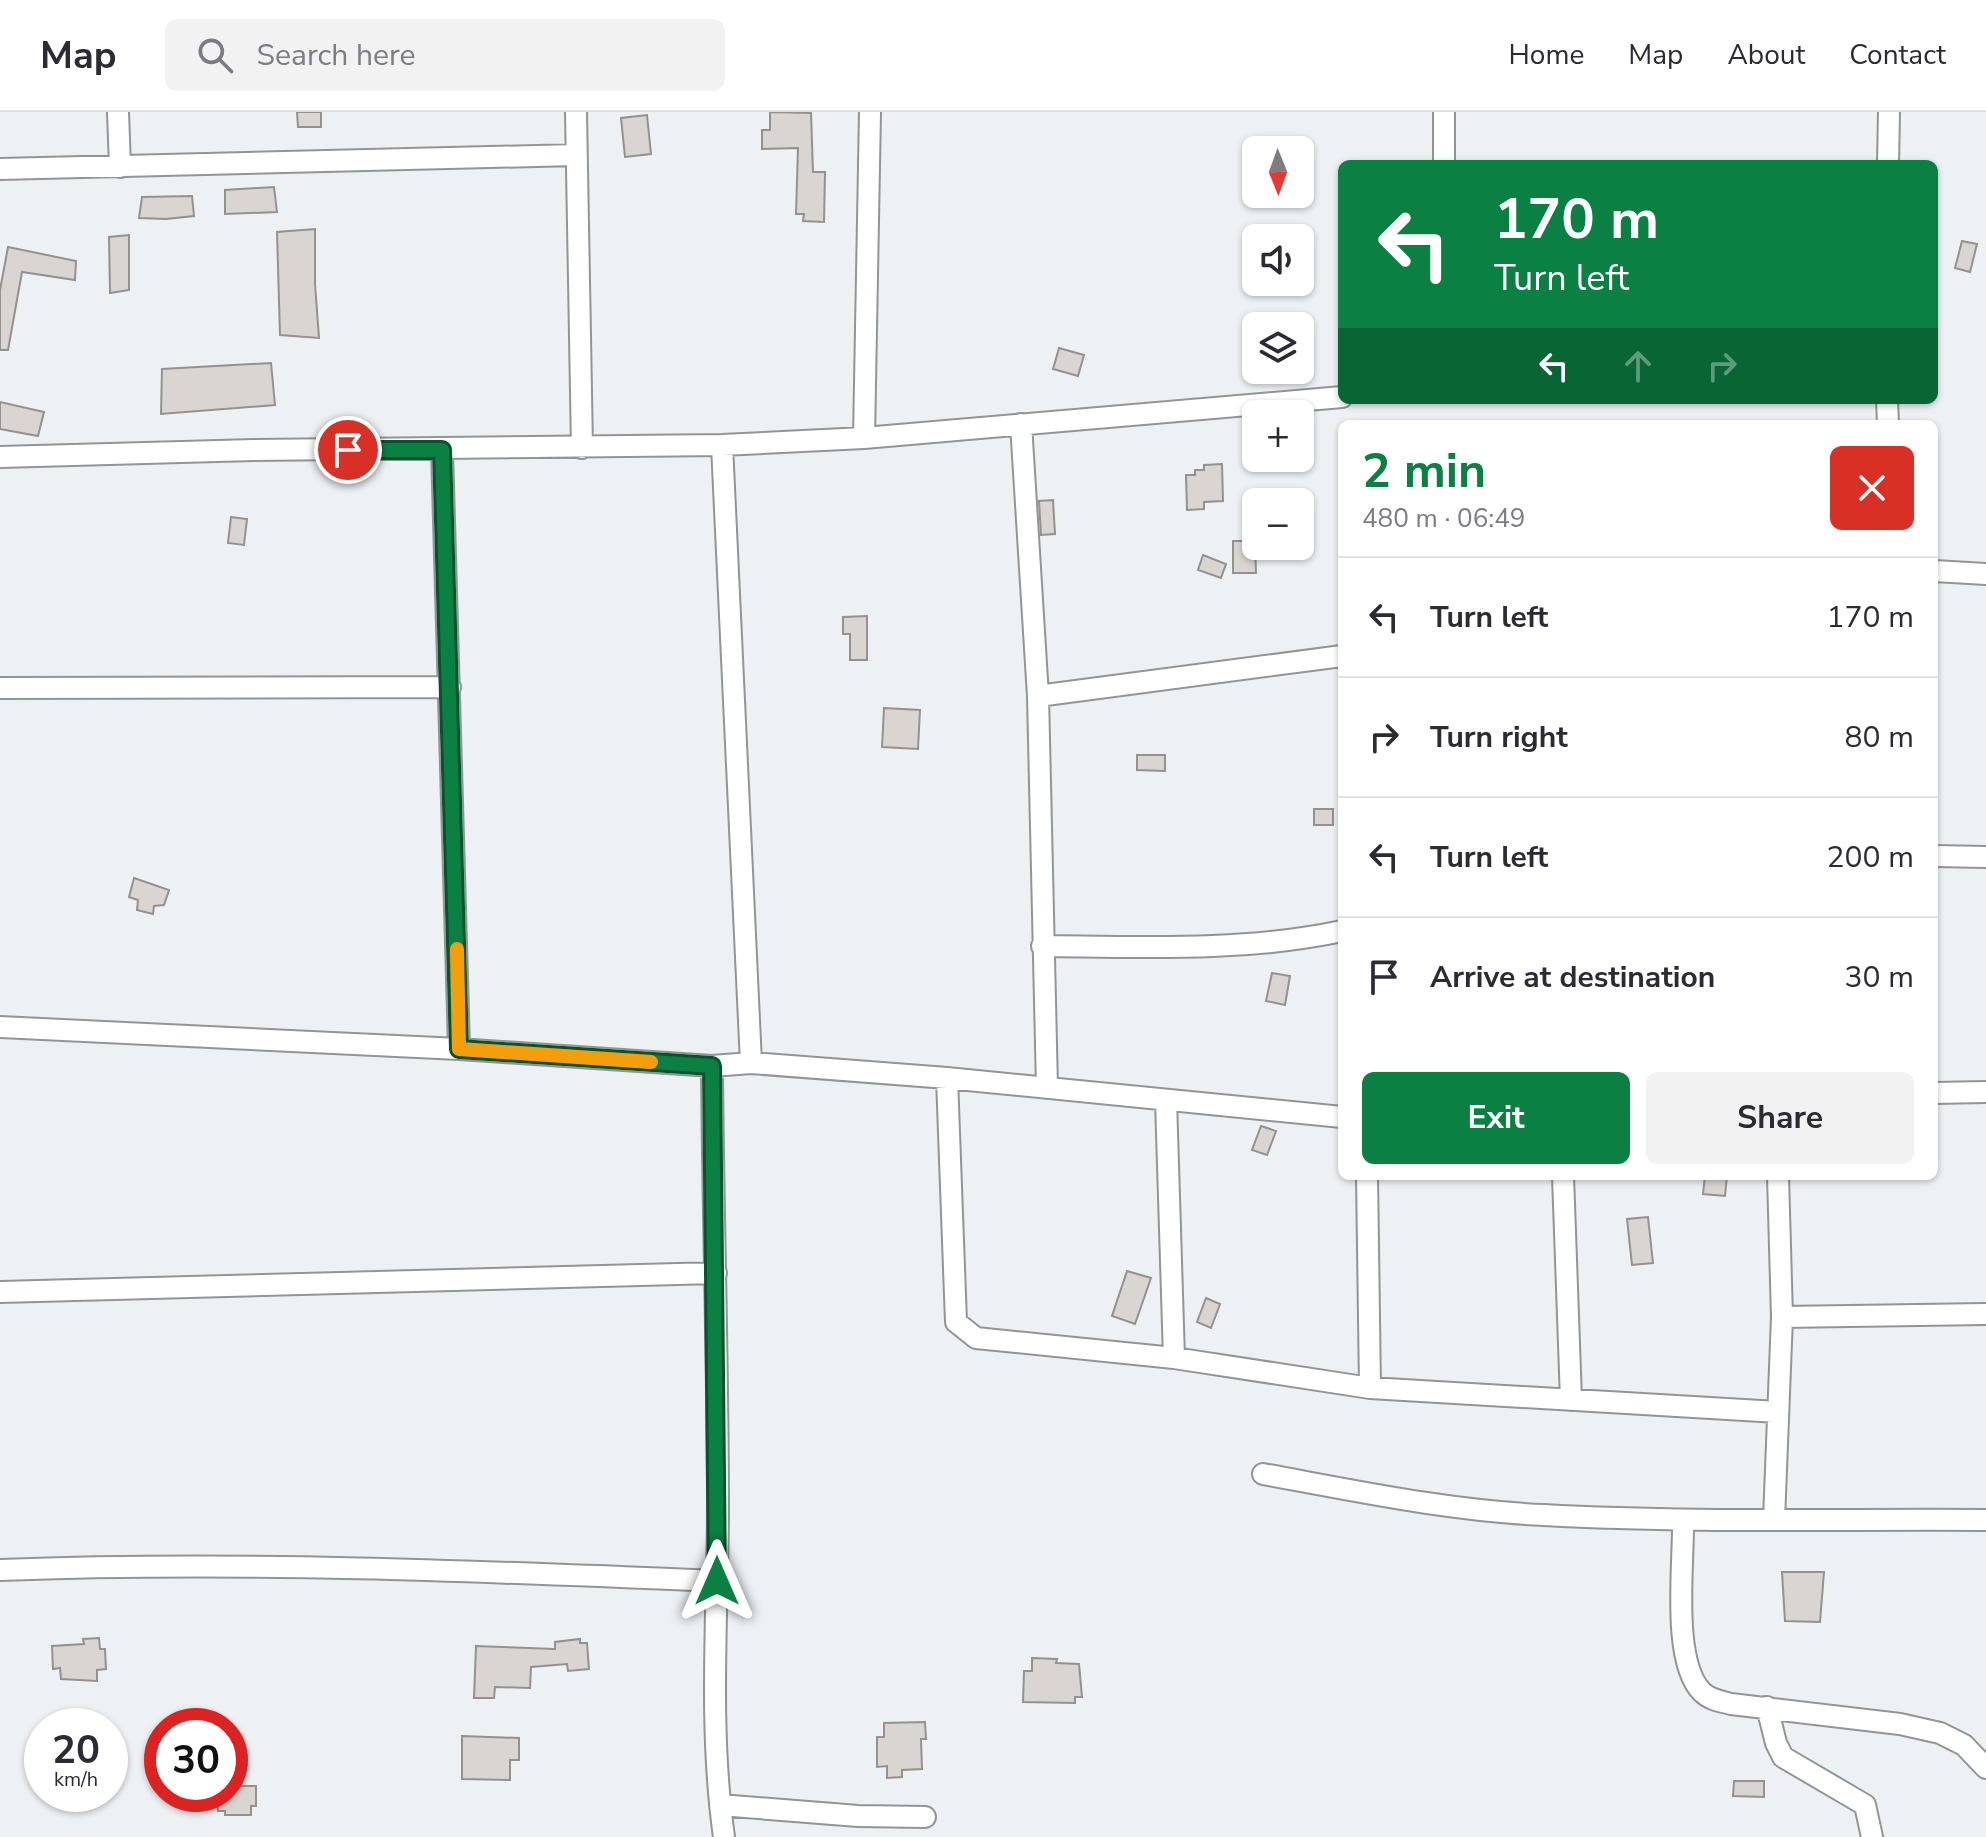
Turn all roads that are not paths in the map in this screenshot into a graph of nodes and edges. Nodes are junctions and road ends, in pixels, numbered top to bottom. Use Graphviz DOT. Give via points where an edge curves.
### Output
graph roads {
  1 [pos="118,112"];
  2 [pos="576,112"];
  3 [pos="870,112"];
  4 [pos="1444,112"];
  5 [pos="1889,112"];
  6 [pos="576,155"];
  7 [pos="1444,160"];
  8 [pos="1888,160"];
  9 [pos="120,167"];
  10 [pos="0,169"];
  11 [pos="1338,397"];
  12 [pos="1021,424"];
  13 [pos="864,438"];
  14 [pos="722,445"];
  15 [pos="582,448"];
  16 [pos="442,450"];
  17 [pos="0,457"];
  18 [pos="1938,571"];
  19 [pos="1986,574"];
  20 [pos="1338,657"];
  21 [pos="450,687"];
  22 [pos="0,688"];
  23 [pos="1038,696"];
  24 [pos="1938,856"];
  25 [pos="1986,857"];
  26 [pos="1338,932"];
  27 [pos="1042,946"];
  28 [pos="0,1027"];
  29 [pos="459,1049"];
  30 [pos="751,1063"];
  31 [pos="712,1066"];
  32 [pos="947,1078"];
  33 [pos="1047,1088"];
  34 [pos="1986,1092"];
  35 [pos="1938,1093"];
  36 [pos="1166,1100"];
  37 [pos="1338,1117"];
  38 [pos="1367,1180"];
  39 [pos="1563,1180"];
  40 [pos="1778,1180"];
  41 [pos="716,1273"];
  42 [pos="0,1292"];
  43 [pos="1986,1314"];
  44 [pos="1782,1317"];
  45 [pos="1174,1358"];
  46 [pos="1370,1388"];
  47 [pos="1571,1400"];
  48 [pos="1778,1412"];
  49 [pos="1263,1474"];
  50 [pos="1683,1520"];
  51 [pos="1774,1520"];
  52 [pos="1986,1520"];
  53 [pos="0,1570"];
  54 [pos="717,1581"];
  55 [pos="1767,1707"];
  56 [pos="1986,1768"];
  57 [pos="720,1805"];
  58 [pos="925,1817"];
  59 [pos="724,1837"];
  60 [pos="1872,1837"];
  1 -- 9 [label="street"];
  2 -- 6 [label="street"];
  3 -- 13 [label="street"];
  4 -- 7 [label="street"];
  5 -- 8 [label="street"];
  6 -- 9 [label="street"];
  6 -- 15 [label="street"];
  9 -- 10 [label="street"];
  11 -- 12 [label="street"];
  12 -- 13 [label="street"];
  12 -- 23 [label="street"];
  13 -- 14 [label="street"];
  14 -- 15 [label="street"];
  14 -- 30 [label="street"];
  15 -- 16 [label="street"];
  16 -- 17 [label="street"];
  16 -- 21 [label="street"];
  18 -- 19 [label="street"];
  20 -- 23 [label="street"];
  21 -- 22 [label="street"];
  21 -- 29 [label="street"];
  23 -- 27 [label="street"];
  24 -- 25 [label="street"];
  26 -- 27 [label="street" via="1280,942"];
  27 -- 33 [label="street"];
  28 -- 29 [label="street"];
  29 -- 31 [label="street"];
  30 -- 31 [label="street"];
  30 -- 32 [label="street"];
  31 -- 41 [label="street"];
  32 -- 33 [label="street"];
  32 -- 45 [label="street" via="956,1322 976,1338"];
  33 -- 36 [label="street"];
  34 -- 35 [label="street"];
  36 -- 37 [label="street"];
  36 -- 45 [label="street"];
  38 -- 46 [label="street"];
  39 -- 47 [label="street"];
  40 -- 44 [label="street"];
  41 -- 42 [label="street"];
  41 -- 54 [label="street"];
  43 -- 44 [label="street"];
  44 -- 48 [label="street"];
  45 -- 46 [label="street"];
  46 -- 47 [label="street"];
  47 -- 48 [label="street"];
  48 -- 51 [label="street"];
  49 -- 50 [label="street" via="1463,1507"];
  50 -- 51 [label="street"];
  50 -- 55 [label="street" via="1686,1664 1699,1690 1711,1699"];
  51 -- 52 [label="street"];
  53 -- 54 [label="street" via="406,1568"];
  54 -- 57 [label="street"];
  55 -- 56 [label="street" via="1940,1733 1964,1745"];
  55 -- 60 [label="street" via="1779,1753 1865,1805"];
  57 -- 58 [label="street"];
  57 -- 59 [label="street"];
}
